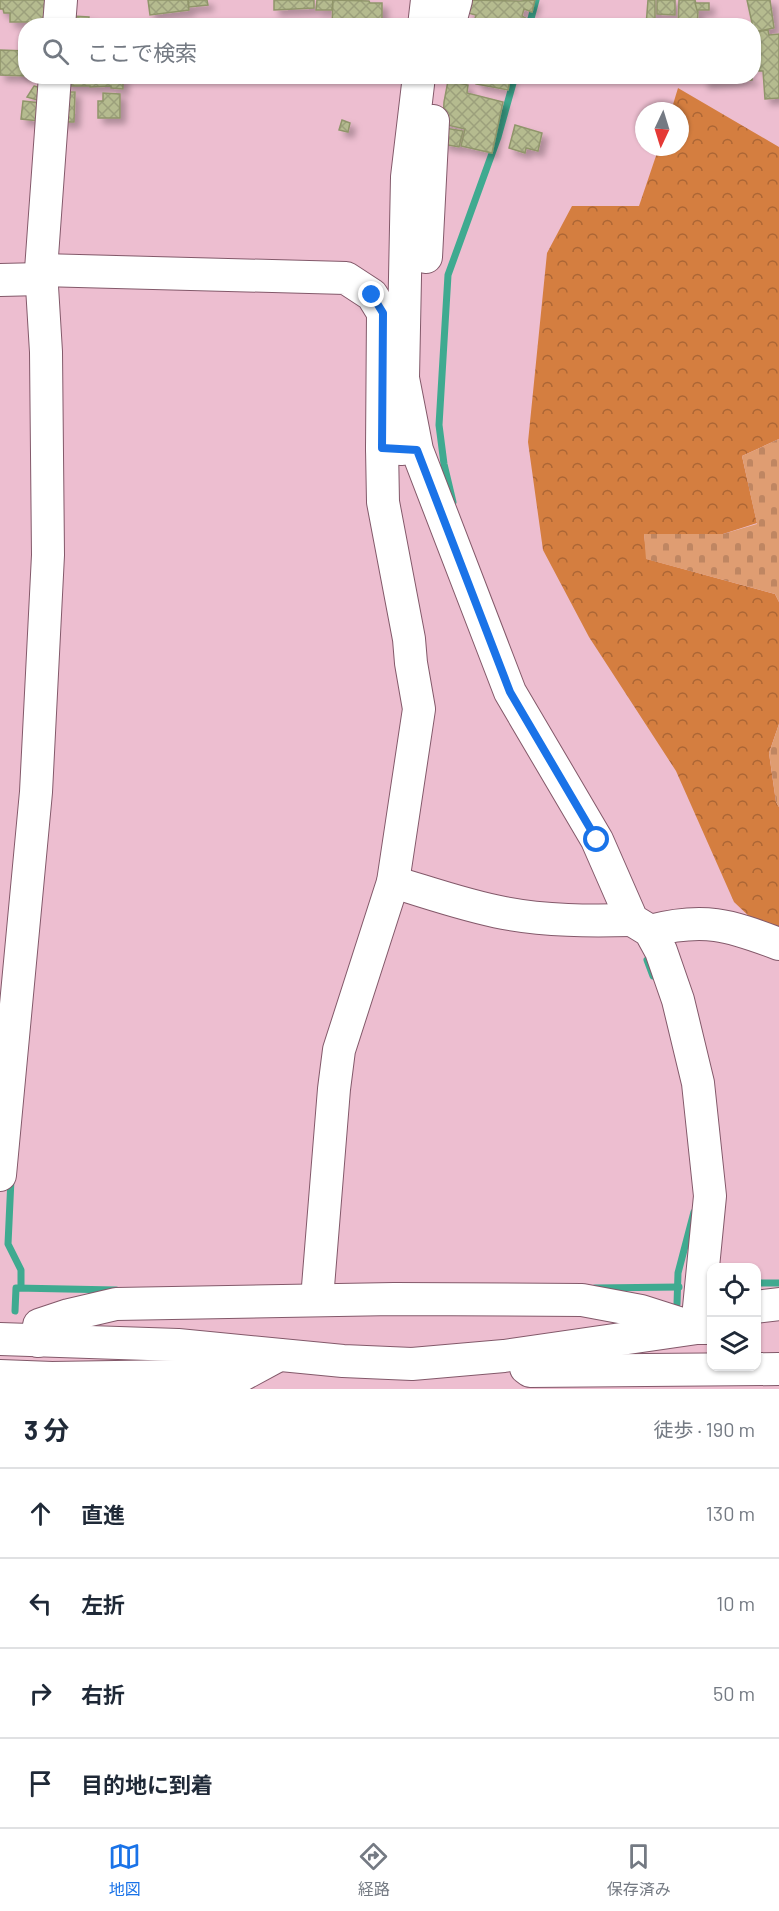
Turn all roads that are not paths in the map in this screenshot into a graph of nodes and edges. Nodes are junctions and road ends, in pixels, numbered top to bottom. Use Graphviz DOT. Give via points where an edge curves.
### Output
graph roads {
  1 [pos="61,0"];
  2 [pos="407,0"];
  3 [pos="427,0"];
  4 [pos="456,0"];
  5 [pos="60,18"];
  6 [pos="408,18"];
  7 [pos="425,18"];
  8 [pos="451,18"];
  9 [pos="54,84"];
  10 [pos="422,84"];
  11 [pos="41,274"];
  12 [pos="0,280"];
  13 [pos="382,448"];
  14 [pos="417,450"];
  15 [pos="393,882"];
  16 [pos="641,925"];
  17 [pos="779,944"];
  18 [pos="0,1175"];
  19 [pos="318,1292"];
  20 [pos="779,1304"];
  21 [pos="761,1306"];
  22 [pos="707,1317"];
  23 [pos="707,1326"];
  24 [pos="761,1327"];
  25 [pos="779,1327"];
  26 [pos="0,1339"];
  27 [pos="38,1341"];
  28 [pos="279,1355"];
  29 [pos="504,1356"];
  30 [pos="779,1369"];
  31 [pos="0,1376"];
  32 [pos="412,1380"];
  1 -- 5 [label="street"];
  2 -- 6 [label="street"];
  3 -- 7 [label="street"];
  4 -- 8 [label="street"];
  9 -- 11 [label="street"];
  10 -- 14 [label="street" via="407,177 404,378"];
  11 -- 12 [label="street"];
  11 -- 13 [label="street" via="345,278 372,295 383,313"];
  11 -- 18 [label="street" via="46,352 48,555 36,792"];
  13 -- 14 [label="street"];
  13 -- 15 [label="street" via="383,502 419,709"];
  14 -- 16 [label="street" via="510,692 597,840"];
  15 -- 16 [label="street" via="503,913"];
  15 -- 19 [label="street" via="339,1050"];
  16 -- 17 [label="street" via="706,923 735,927"];
  16 -- 22 [label="street" via="661,951 678,1000 698,1083 710,1196"];
  19 -- 23 [label="street" via="582,1300"];
  19 -- 27 [label="street" via="116,1304 39,1325"];
  20 -- 21 [label="street"];
  23 -- 29 [label="street"];
  24 -- 25 [label="street"];
  26 -- 27 [label="street"];
  27 -- 28 [label="street" via="178,1346"];
  28 -- 31 [label="street" via="242,1375"];
  28 -- 32 [label="street" via="343,1361"];
  29 -- 30 [label="street" via="530,1371"];
  29 -- 32 [label="street"];
}
